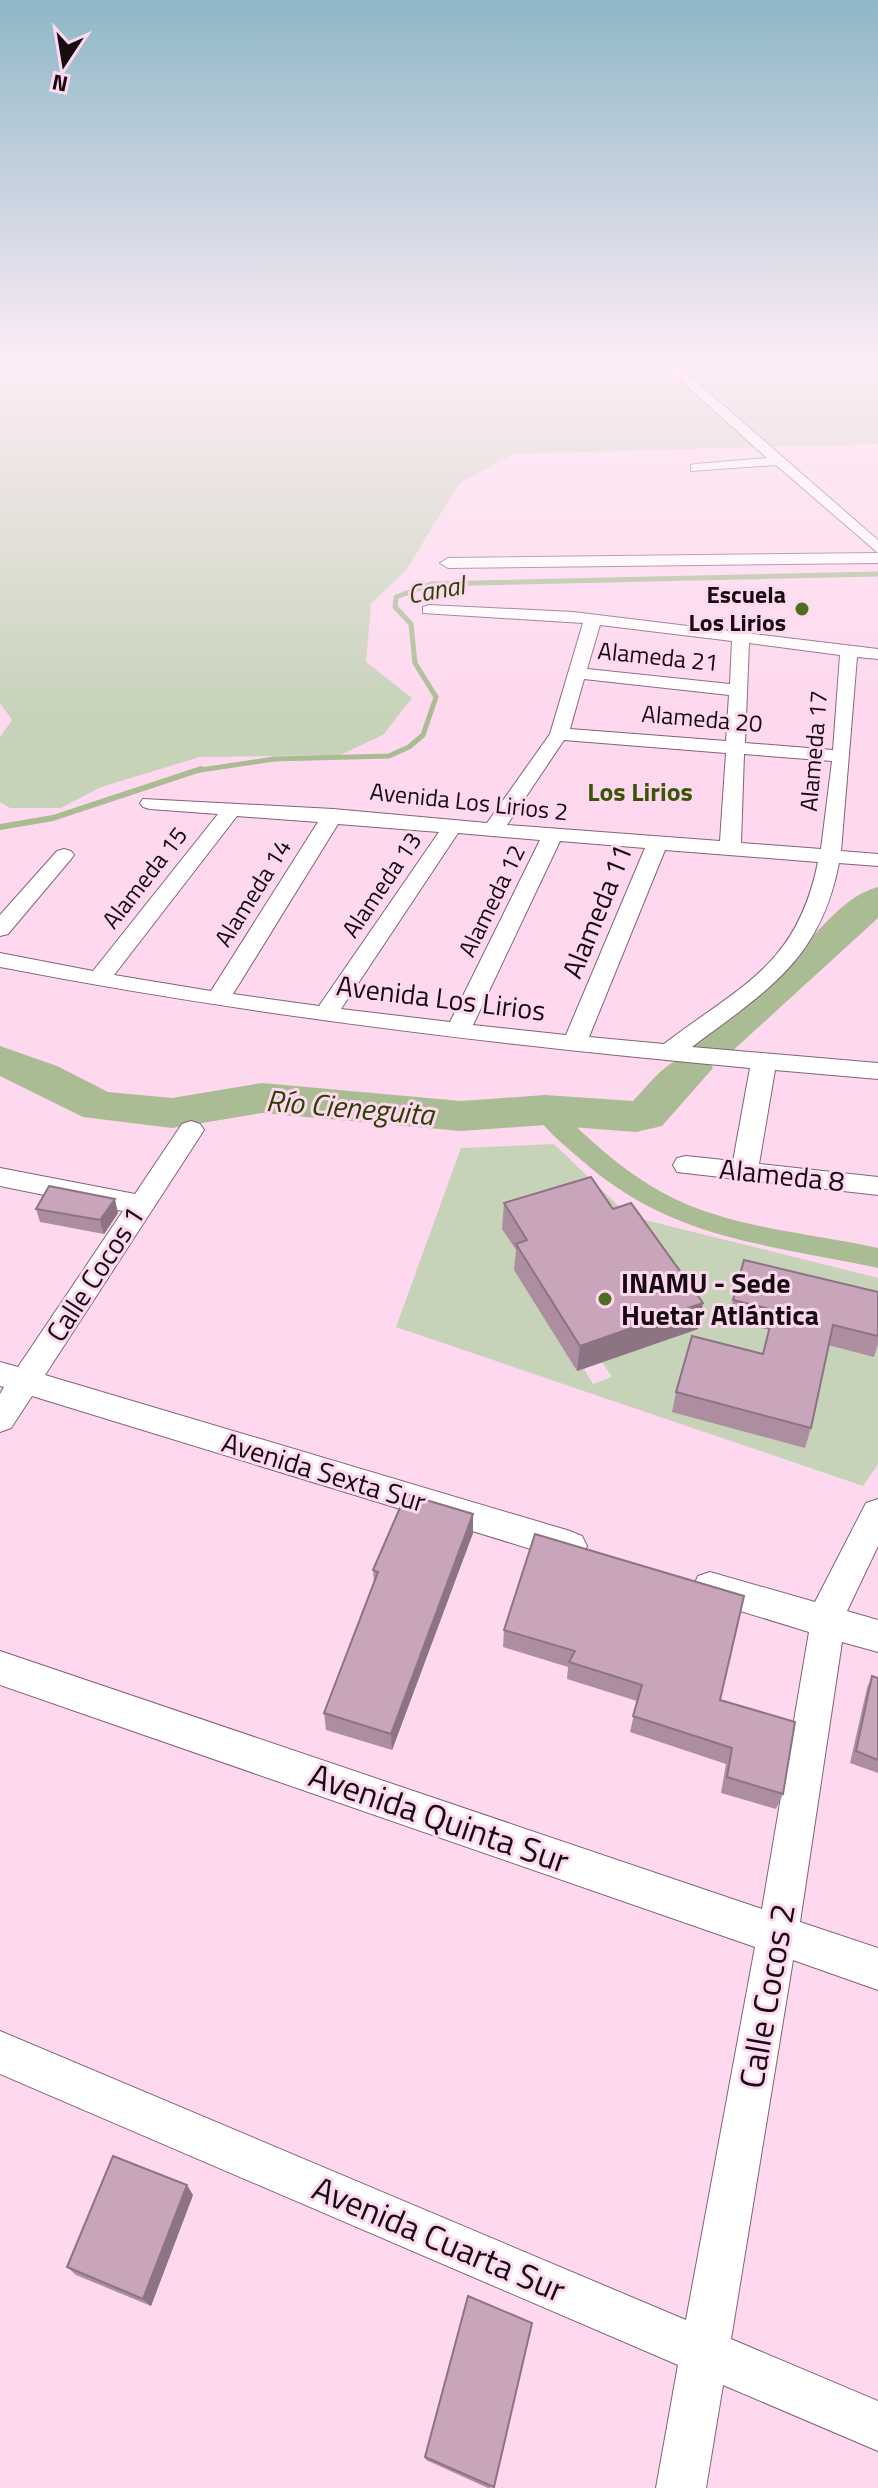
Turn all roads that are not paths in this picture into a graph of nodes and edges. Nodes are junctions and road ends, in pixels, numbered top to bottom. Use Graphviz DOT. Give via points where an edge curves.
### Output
graph roads {
  1 [pos="804,482"];
  2 [pos="867,519"];
  3 [pos="846,520"];
  4 [pos="878,548"];
  5 [pos="878,558"];
  6 [pos="448,563"];
  7 [pos="429,610"];
  8 [pos="593,619"];
  9 [pos="741,637"];
  10 [pos="849,651"];
  11 [pos="878,654"];
  12 [pos="575,673"];
  13 [pos="736,690"];
  14 [pos="559,734"];
  15 [pos="736,748"];
  16 [pos="841,756"];
  17 [pos="150,803"];
  18 [pos="233,808"];
  19 [pos="333,815"];
  20 [pos="453,826"];
  21 [pos="493,830"];
  22 [pos="552,837"];
  23 [pos="657,844"];
  24 [pos="730,850"];
  25 [pos="64,855"];
  26 [pos="830,857"];
  27 [pos="878,860"];
  28 [pos="0,929"];
  29 [pos="0,960"];
  30 [pos="98,980"];
  31 [pos="218,999"];
  32 [pos="326,1014"];
  33 [pos="458,1031"];
  34 [pos="574,1045"];
  35 [pos="667,1054"];
  36 [pos="764,1061"];
  37 [pos="878,1071"];
  38 [pos="191,1130"];
  39 [pos="686,1165"];
  40 [pos="744,1171"];
  41 [pos="0,1177"];
  42 [pos="878,1186"];
  43 [pos="141,1205"];
  44 [pos="12,1378"];
  45 [pos="0,1419"];
  46 [pos="878,1513"];
  47 [pos="603,1555"];
  48 [pos="686,1580"];
  49 [pos="828,1621"];
  50 [pos="878,1636"];
  51 [pos="0,1668"];
  52 [pos="778,1934"];
  53 [pos="878,1969"];
  54 [pos="0,2052"];
  55 [pos="704,2352"];
  56 [pos="878,2426"];
  57 [pos="681,2488"];
  1 -- 3 [label="street"];
  2 -- 3 [label="street"];
  3 -- 4 [label="street"];
  5 -- 6 [label="street"];
  7 -- 8 [label="street"];
  8 -- 9 [label="street"];
  8 -- 12 [label="street"];
  9 -- 10 [label="street"];
  9 -- 13 [label="street"];
  10 -- 11 [label="street"];
  10 -- 16 [label="street, Alameda 17"];
  12 -- 13 [label="street, Alameda 21"];
  12 -- 14 [label="street"];
  13 -- 15 [label="street"];
  14 -- 15 [label="street, Alameda 20"];
  14 -- 21 [label="street"];
  15 -- 16 [label="street, Alameda 20"];
  15 -- 24 [label="street"];
  16 -- 26 [label="street, Alameda 17"];
  17 -- 18 [label="street, Avenida Los Lirios 2"];
  18 -- 19 [label="street, Avenida Los Lirios 2"];
  18 -- 30 [label="street, Alameda 15"];
  19 -- 20 [label="street, Avenida Los Lirios 2"];
  19 -- 31 [label="street, Alameda 14"];
  20 -- 21 [label="street, Avenida Los Lirios 2"];
  20 -- 32 [label="street, Alameda 13"];
  21 -- 22 [label="street, Avenida Los Lirios 2"];
  22 -- 23 [label="street, Avenida Los Lirios 2"];
  22 -- 33 [label="street, Alameda 12"];
  23 -- 24 [label="street, Avenida Los Lirios 2"];
  23 -- 34 [label="street, Alameda 11"];
  24 -- 26 [label="street, Avenida Los Lirios 2"];
  25 -- 28 [label="street"];
  26 -- 27 [label="street, Avenida Los Lirios 2"];
  26 -- 35 [label="street, Alameda 17" via="802,939 763,981"];
  29 -- 30 [label="street, Avenida Los Lirios"];
  30 -- 31 [label="street, Avenida Los Lirios"];
  31 -- 32 [label="street, Avenida Los Lirios"];
  32 -- 33 [label="street, Avenida Los Lirios"];
  33 -- 34 [label="street, Avenida Los Lirios"];
  34 -- 35 [label="street, Avenida Los Lirios"];
  35 -- 36 [label="street, Avenida Los Lirios"];
  36 -- 37 [label="street, Avenida Los Lirios"];
  36 -- 40 [label="street"];
  38 -- 43 [label="street, Calle Cocos 1"];
  39 -- 40 [label="street, Alameda 8"];
  40 -- 42 [label="street, Alameda 8"];
  41 -- 43 [label="street"];
  43 -- 44 [label="street, Calle Cocos 1"];
  44 -- 45 [label="street, Calle Cocos 1"];
  44 -- 47 [label="street, Avenida Sexta Sur"];
  46 -- 49 [label="street, Calle Cocos 2" via="830,1606"];
  48 -- 49 [label="street"];
  49 -- 50 [label="street"];
  49 -- 52 [label="street, Calle Cocos 2"];
  51 -- 52 [label="street, Avenida Quinta Sur"];
  52 -- 53 [label="street, Avenida Quinta Sur"];
  52 -- 55 [label="street, Calle Cocos 2"];
  54 -- 55 [label="street, Avenida Cuarta Sur"];
  55 -- 56 [label="street, Avenida Cuarta Sur"];
  55 -- 57 [label="street, Calle Cocos 2"];
}
